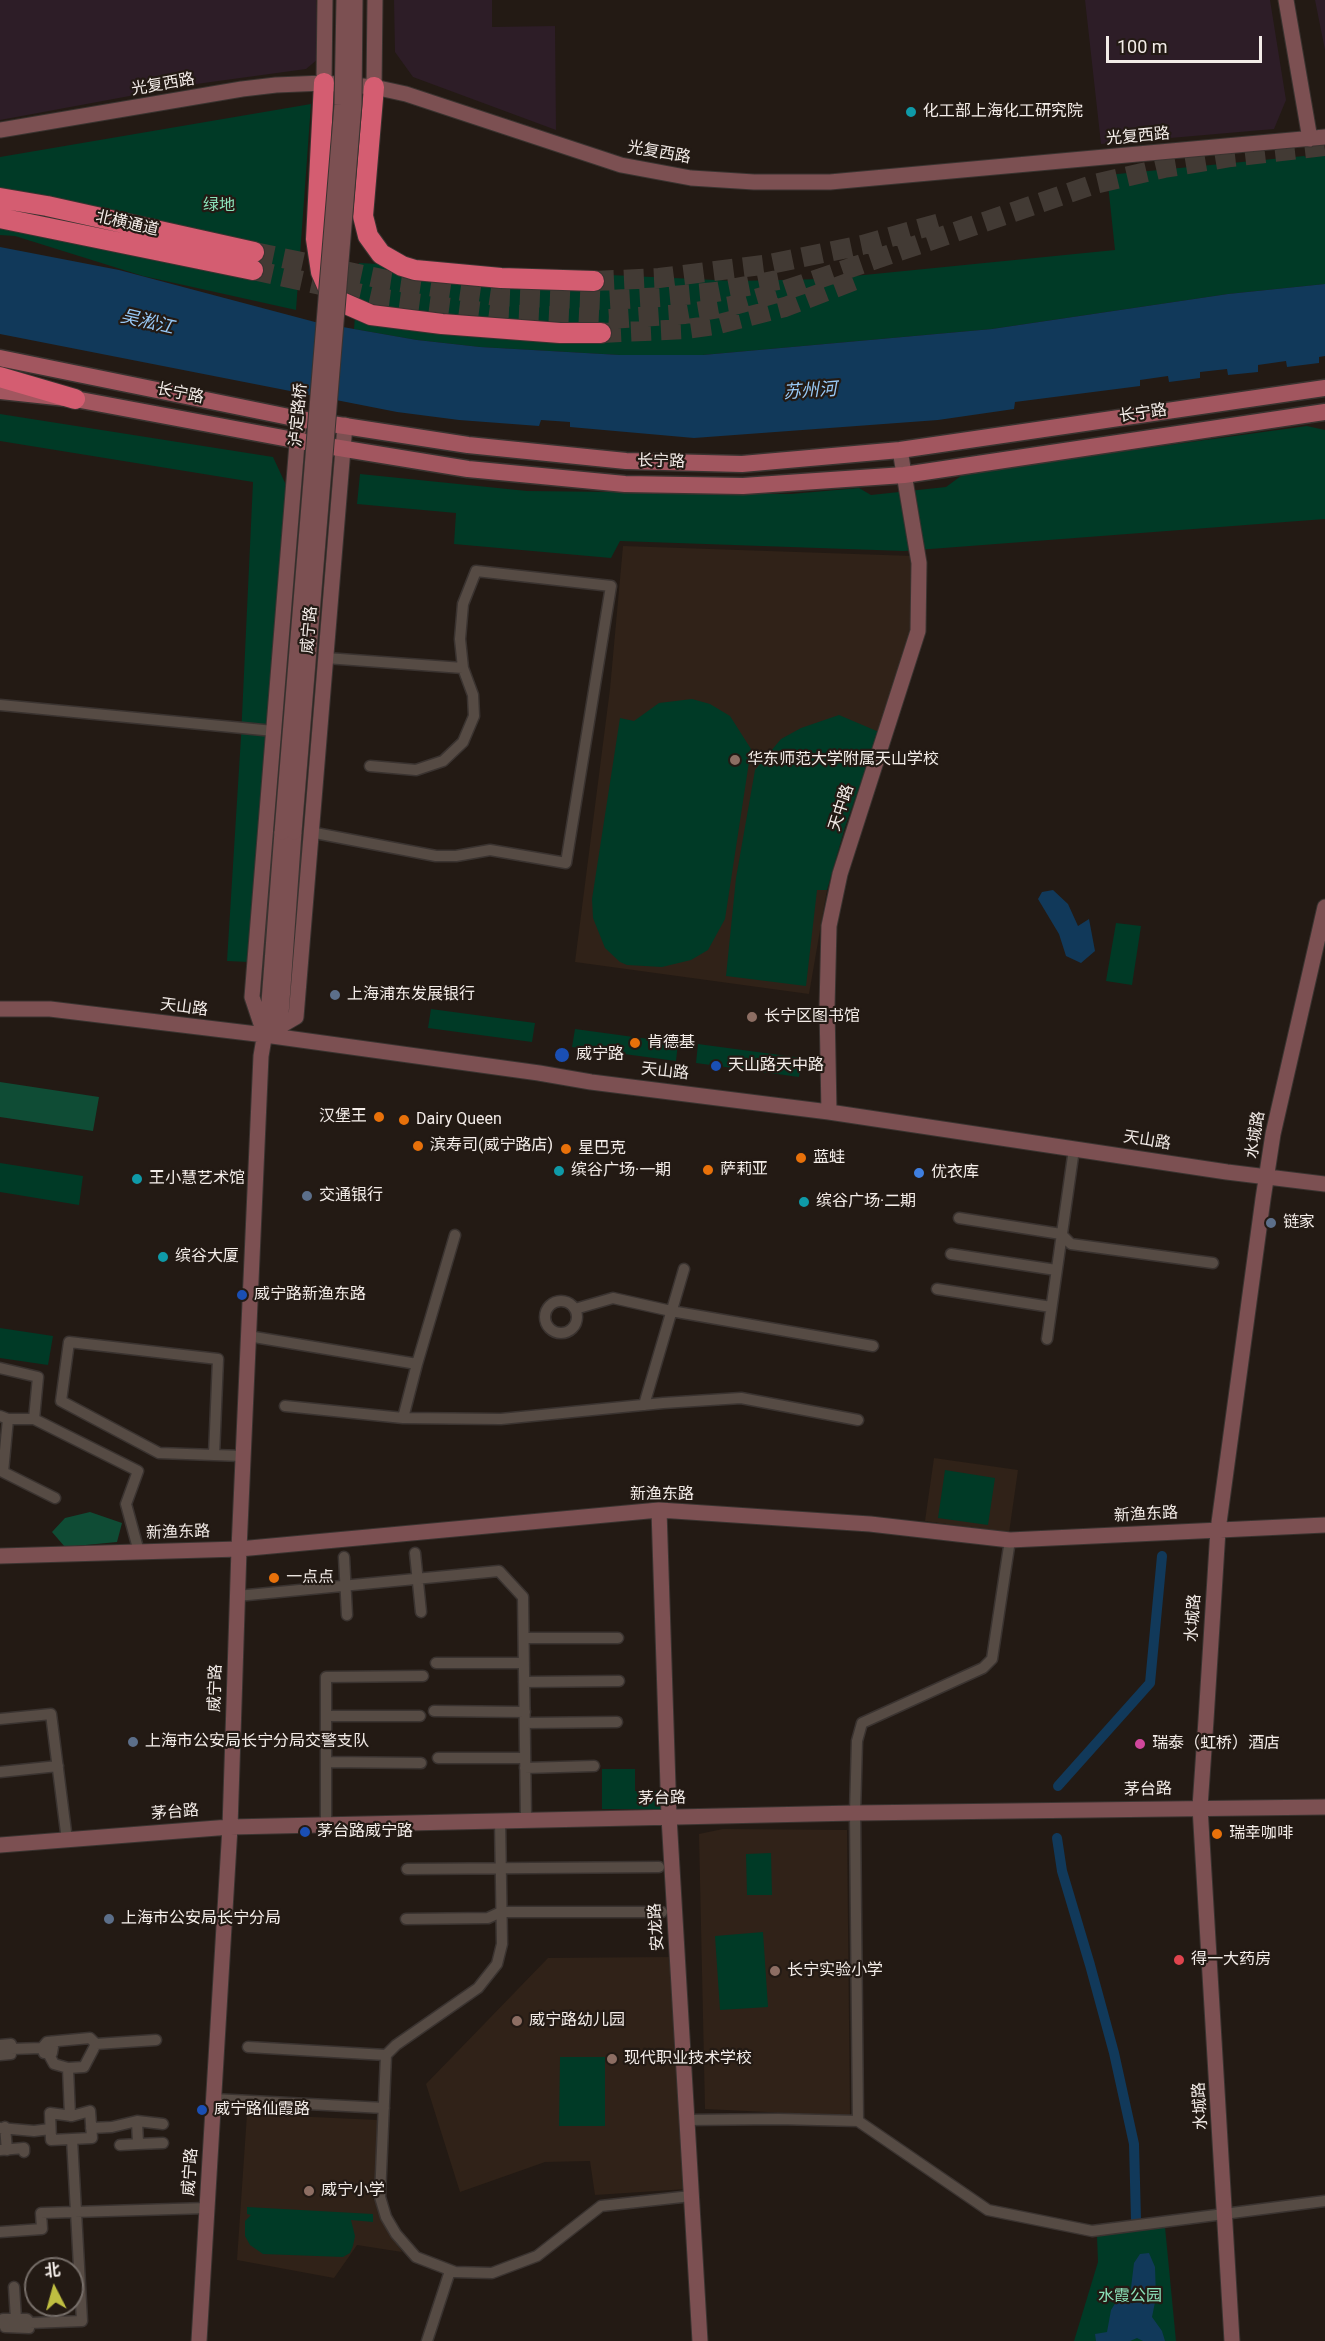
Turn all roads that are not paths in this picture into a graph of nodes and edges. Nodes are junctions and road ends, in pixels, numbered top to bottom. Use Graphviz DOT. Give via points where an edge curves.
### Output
graph roads {
  1 [pos="325,0"];
  2 [pos="344,0"];
  3 [pos="356,0"];
  4 [pos="375,0"];
  5 [pos="1286,0"];
  6 [pos="324,83"];
  7 [pos="374,87"];
  8 [pos="0,130"];
  9 [pos="1318,138"];
  10 [pos="0,198"];
  11 [pos="0,218"];
  12 [pos="594,281"];
  13 [pos="601,333"];
  14 [pos="0,358"];
  15 [pos="0,377"];
  16 [pos="1325,388"];
  17 [pos="0,391"];
  18 [pos="75,399"];
  19 [pos="1325,412"];
  20 [pos="299,419"];
  21 [pos="345,425"];
  22 [pos="297,441"];
  23 [pos="343,449"];
  24 [pos="900,450"];
  25 [pos="904,475"];
  26 [pos="326,658"];
  27 [pos="462,668"];
  28 [pos="0,705"];
  29 [pos="274,731"];
  30 [pos="370,766"];
  31 [pos="288,832"];
  32 [pos="310,832"];
  33 [pos="1325,907"];
  34 [pos="0,1010"];
  35 [pos="266,1035"];
  36 [pos="829,1112"];
  37 [pos="1074,1149"];
  38 [pos="1268,1176"];
  39 [pos="1325,1184"];
  40 [pos="959,1218"];
  41 [pos="1061,1234"];
  42 [pos="455,1235"];
  43 [pos="951,1254"];
  44 [pos="1213,1263"];
  45 [pos="684,1269"];
  46 [pos="1056,1270"];
  47 [pos="937,1289"];
  48 [pos="1051,1307"];
  49 [pos="575,1309"];
  50 [pos="671,1311"];
  51 [pos="248,1336"];
  52 [pos="1047,1339"];
  53 [pos="873,1346"];
  54 [pos="417,1364"];
  55 [pos="0,1368"];
  56 [pos="644,1405"];
  57 [pos="285,1406"];
  58 [pos="4,1418"];
  59 [pos="403,1418"];
  60 [pos="34,1419"];
  61 [pos="858,1420"];
  62 [pos="214,1455"];
  63 [pos="243,1456"];
  64 [pos="2,1471"];
  65 [pos="55,1498"];
  66 [pos="659,1510"];
  67 [pos="1325,1525"];
  68 [pos="1218,1530"];
  69 [pos="1010,1540"];
  70 [pos="238,1549"];
  71 [pos="139,1552"];
  72 [pos="415,1553"];
  73 [pos="0,1556"];
  74 [pos="344,1557"];
  75 [pos="418,1579"];
  76 [pos="345,1586"];
  77 [pos="237,1596"];
  78 [pos="421,1612"];
  79 [pos="347,1615"];
  80 [pos="524,1638"];
  81 [pos="618,1638"];
  82 [pos="436,1663"];
  83 [pos="524,1663"];
  84 [pos="423,1676"];
  85 [pos="619,1681"];
  86 [pos="524,1682"];
  87 [pos="434,1711"];
  88 [pos="326,1716"];
  89 [pos="420,1716"];
  90 [pos="525,1717"];
  91 [pos="0,1719"];
  92 [pos="617,1722"];
  93 [pos="438,1758"];
  94 [pos="326,1762"];
  95 [pos="421,1763"];
  96 [pos="525,1763"];
  97 [pos="58,1766"];
  98 [pos="594,1766"];
  99 [pos="0,1772"];
  100 [pos="1200,1807"];
  101 [pos="1325,1807"];
  102 [pos="855,1813"];
  103 [pos="669,1817"];
  104 [pos="526,1820"];
  105 [pos="500,1821"];
  106 [pos="326,1825"];
  107 [pos="230,1827"];
  108 [pos="67,1840"];
  109 [pos="0,1845"];
  110 [pos="659,1867"];
  111 [pos="501,1868"];
  112 [pos="407,1869"];
  113 [pos="501,1912"];
  114 [pos="662,1912"];
  115 [pos="406,1919"];
  116 [pos="156,2040"];
  117 [pos="248,2047"];
  118 [pos="46,2048"];
  119 [pos="94,2049"];
  120 [pos="3,2053"];
  121 [pos="386,2055"];
  122 [pos="68,2068"];
  123 [pos="213,2099"];
  124 [pos="384,2108"];
  125 [pos="70,2116"];
  126 [pos="687,2120"];
  127 [pos="137,2121"];
  128 [pos="858,2121"];
  129 [pos="163,2124"];
  130 [pos="2,2127"];
  131 [pos="91,2128"];
  132 [pos="50,2129"];
  133 [pos="72,2139"];
  134 [pos="164,2143"];
  135 [pos="138,2144"];
  136 [pos="120,2145"];
  137 [pos="3,2150"];
  138 [pos="24,2152"];
  139 [pos="692,2196"];
  140 [pos="1325,2201"];
  141 [pos="207,2208"];
  142 [pos="76,2212"];
  143 [pos="1224,2215"];
  144 [pos="0,2232"];
  145 [pos="450,2271"];
  146 [pos="14,2287"];
  147 [pos="16,2319"];
  148 [pos="30,2323"];
  149 [pos="2,2328"];
  150 [pos="199,2341"];
  151 [pos="427,2341"];
  152 [pos="700,2341"];
  153 [pos="1232,2341"];
  1 -- 6 [label="street"];
  2 -- 31 [label="street, 泸定路桥, bridge" via="342,105"];
  3 -- 31 [label="street, 泸定路桥, bridge" via="354,104"];
  4 -- 7 [label="street"];
  5 -- 9 [label="street"];
  6 -- 7 [label="street, 光复西路"];
  6 -- 8 [label="street, 光复西路" via="242,89"];
  6 -- 13 [label="highway" via="316,239 321,272 339,301 371,315 442,324"];
  7 -- 9 [label="street, 光复西路" via="435,103 621,165 692,178 754,182 830,182"];
  7 -- 12 [label="highway" via="363,216 368,236 381,254 415,270"];
  10 -- 11 [label="highway, 北横通道" via="47,206 254,261"];
  14 -- 20 [label="main road, 长宁路"];
  15 -- 18 [label="highway"];
  16 -- 24 [label="main road, 长宁路"];
  17 -- 18 [label="main road, 长宁路"];
  18 -- 22 [label="main road, 长宁路"];
  19 -- 25 [label="main road, 长宁路"];
  20 -- 21 [label="main road, 长宁路"];
  20 -- 22 [label="street, 威宁路"];
  21 -- 23 [label="street, 威宁路"];
  21 -- 24 [label="main road, 长宁路" via="468,445 626,461 742,464"];
  22 -- 23 [label="main road, 长宁路"];
  22 -- 29 [label="street, 威宁路"];
  23 -- 25 [label="main road, 长宁路" via="468,469 625,484 743,486"];
  23 -- 26 [label="street, 威宁路"];
  24 -- 25 [label="street, 天中路"];
  25 -- 36 [label="street, 天中路" via="919,563 918,631 840,874 829,926"];
  26 -- 27 [label="street"];
  26 -- 32 [label="street, 威宁路"];
  27 -- 30 [label="street" via="474,706 463,742 444,761 416,770"];
  27 -- 32 [label="street" via="463,604 476,571 611,586 566,863 490,850 436,856"];
  28 -- 29 [label="street"];
  29 -- 35 [label="street, 威宁路" via="252,997"];
  31 -- 35 [label="street, 威宁路" via="281,1015"];
  32 -- 35 [label="street, 威宁路" via="296,1017"];
  33 -- 38 [label="street, 水城路" via="1273,1134"];
  34 -- 35 [label="street, 天山路" via="50,1010"];
  35 -- 36 [label="street, 天山路"];
  35 -- 51 [label="street, 威宁路" via="261,1056"];
  36 -- 37 [label="street, 天山路"];
  37 -- 38 [label="street, 天山路"];
  37 -- 41 [label="street"];
  38 -- 39 [label="street, 天山路"];
  38 -- 68 [label="street, 水城路"];
  40 -- 41 [label="street"];
  41 -- 44 [label="street" via="1071,1244"];
  41 -- 46 [label="street"];
  42 -- 54 [label="street"];
  43 -- 46 [label="street"];
  45 -- 50 [label="street"];
  46 -- 48 [label="street"];
  47 -- 48 [label="street"];
  48 -- 52 [label="street"];
  49 -- 50 [label="street" via="613,1298"];
  50 -- 53 [label="street"];
  50 -- 56 [label="street"];
  51 -- 54 [label="street"];
  51 -- 63 [label="street, 威宁路"];
  54 -- 59 [label="street"];
  55 -- 60 [label="street" via="38,1377"];
  56 -- 59 [label="street" via="501,1419"];
  56 -- 61 [label="street" via="741,1398"];
  57 -- 59 [label="street"];
  58 -- 60 [label="street"];
  58 -- 64 [label="street"];
  60 -- 71 [label="street" via="138,1471 126,1504"];
  62 -- 62 [label="street" via="159,1453 61,1401 69,1342 218,1359"];
  62 -- 63 [label="street"];
  63 -- 70 [label="street, 威宁路"];
  64 -- 65 [label="street"];
  66 -- 69 [label="street, 新渔东路" via="870,1524"];
  66 -- 70 [label="street, 新渔东路"];
  66 -- 103 [label="street, 安龙路"];
  67 -- 68 [label="street, 新渔东路"];
  68 -- 69 [label="street, 新渔东路"];
  68 -- 100 [label="street, 水城路"];
  69 -- 102 [label="street" via="992,1659 983,1668 862,1724 857,1741"];
  70 -- 71 [label="street, 新渔东路"];
  70 -- 77 [label="street, 威宁路"];
  71 -- 73 [label="street, 新渔东路"];
  72 -- 75 [label="street"];
  74 -- 76 [label="street"];
  75 -- 76 [label="street"];
  75 -- 78 [label="street"];
  75 -- 80 [label="street" via="499,1571 523,1597"];
  76 -- 77 [label="street"];
  76 -- 79 [label="street"];
  77 -- 107 [label="street, 威宁路"];
  80 -- 81 [label="street"];
  80 -- 83 [label="street"];
  82 -- 83 [label="street"];
  83 -- 86 [label="street"];
  84 -- 88 [label="street" via="326,1677"];
  85 -- 86 [label="street"];
  86 -- 90 [label="street"];
  87 -- 90 [label="street"];
  88 -- 89 [label="street"];
  88 -- 94 [label="street"];
  90 -- 92 [label="street"];
  90 -- 96 [label="street"];
  91 -- 97 [label="street" via="51,1714"];
  93 -- 96 [label="street"];
  94 -- 95 [label="street"];
  94 -- 106 [label="street"];
  96 -- 98 [label="street"];
  96 -- 104 [label="street"];
  97 -- 99 [label="street"];
  97 -- 108 [label="street"];
  100 -- 101 [label="street, 茅台路"];
  100 -- 102 [label="street, 茅台路"];
  100 -- 143 [label="street, 水城路"];
  102 -- 103 [label="street, 茅台路"];
  102 -- 128 [label="street"];
  103 -- 104 [label="street, 茅台路"];
  103 -- 126 [label="street, 安龙路"];
  104 -- 105 [label="street, 茅台路"];
  105 -- 106 [label="street, 茅台路"];
  105 -- 111 [label="street"];
  106 -- 107 [label="street, 茅台路"];
  107 -- 108 [label="street, 茅台路"];
  107 -- 123 [label="street, 威宁路"];
  108 -- 109 [label="street, 茅台路"];
  110 -- 111 [label="street"];
  111 -- 112 [label="street"];
  111 -- 113 [label="street"];
  113 -- 114 [label="street"];
  113 -- 115 [label="street" via="488,1918"];
  113 -- 121 [label="street" via="502,1944 497,1964 478,1988"];
  116 -- 119 [label="street"];
  117 -- 121 [label="street"];
  118 -- 119 [label="street" via="83,2039 83,2046"];
  118 -- 120 [label="street"];
  118 -- 122 [label="street" via="54,2064"];
  119 -- 122 [label="street" via="84,2067"];
  121 -- 124 [label="street"];
  122 -- 125 [label="street"];
  123 -- 124 [label="street"];
  123 -- 141 [label="street, 威宁路"];
  124 -- 145 [label="street" via="380,2197 387,2217 416,2257"];
  125 -- 131 [label="street" via="90,2111"];
  125 -- 132 [label="street" via="50,2113"];
  126 -- 128 [label="street"];
  126 -- 139 [label="street, 安龙路"];
  127 -- 129 [label="street"];
  127 -- 131 [label="street"];
  127 -- 135 [label="street"];
  128 -- 143 [label="street" via="988,2210 1092,2231"];
  130 -- 132 [label="street"];
  130 -- 137 [label="street"];
  131 -- 133 [label="street" via="92,2138"];
  132 -- 133 [label="street" via="51,2140"];
  133 -- 142 [label="street"];
  134 -- 135 [label="street"];
  135 -- 136 [label="street"];
  137 -- 138 [label="street" via="24,2148"];
  139 -- 145 [label="street" via="601,2206 537,2256 492,2273"];
  139 -- 152 [label="street, 安龙路"];
  140 -- 143 [label="street"];
  141 -- 142 [label="street"];
  141 -- 150 [label="street, 威宁路"];
  142 -- 144 [label="street" via="41,2213 42,2229"];
  142 -- 148 [label="street" via="82,2321"];
  143 -- 153 [label="street, 水城路"];
  145 -- 151 [label="street"];
  146 -- 147 [label="street"];
  147 -- 148 [label="street" via="27,2319"];
  147 -- 149 [label="street" via="3,2319"];
  148 -- 149 [label="street" via="29,2328"];
}
